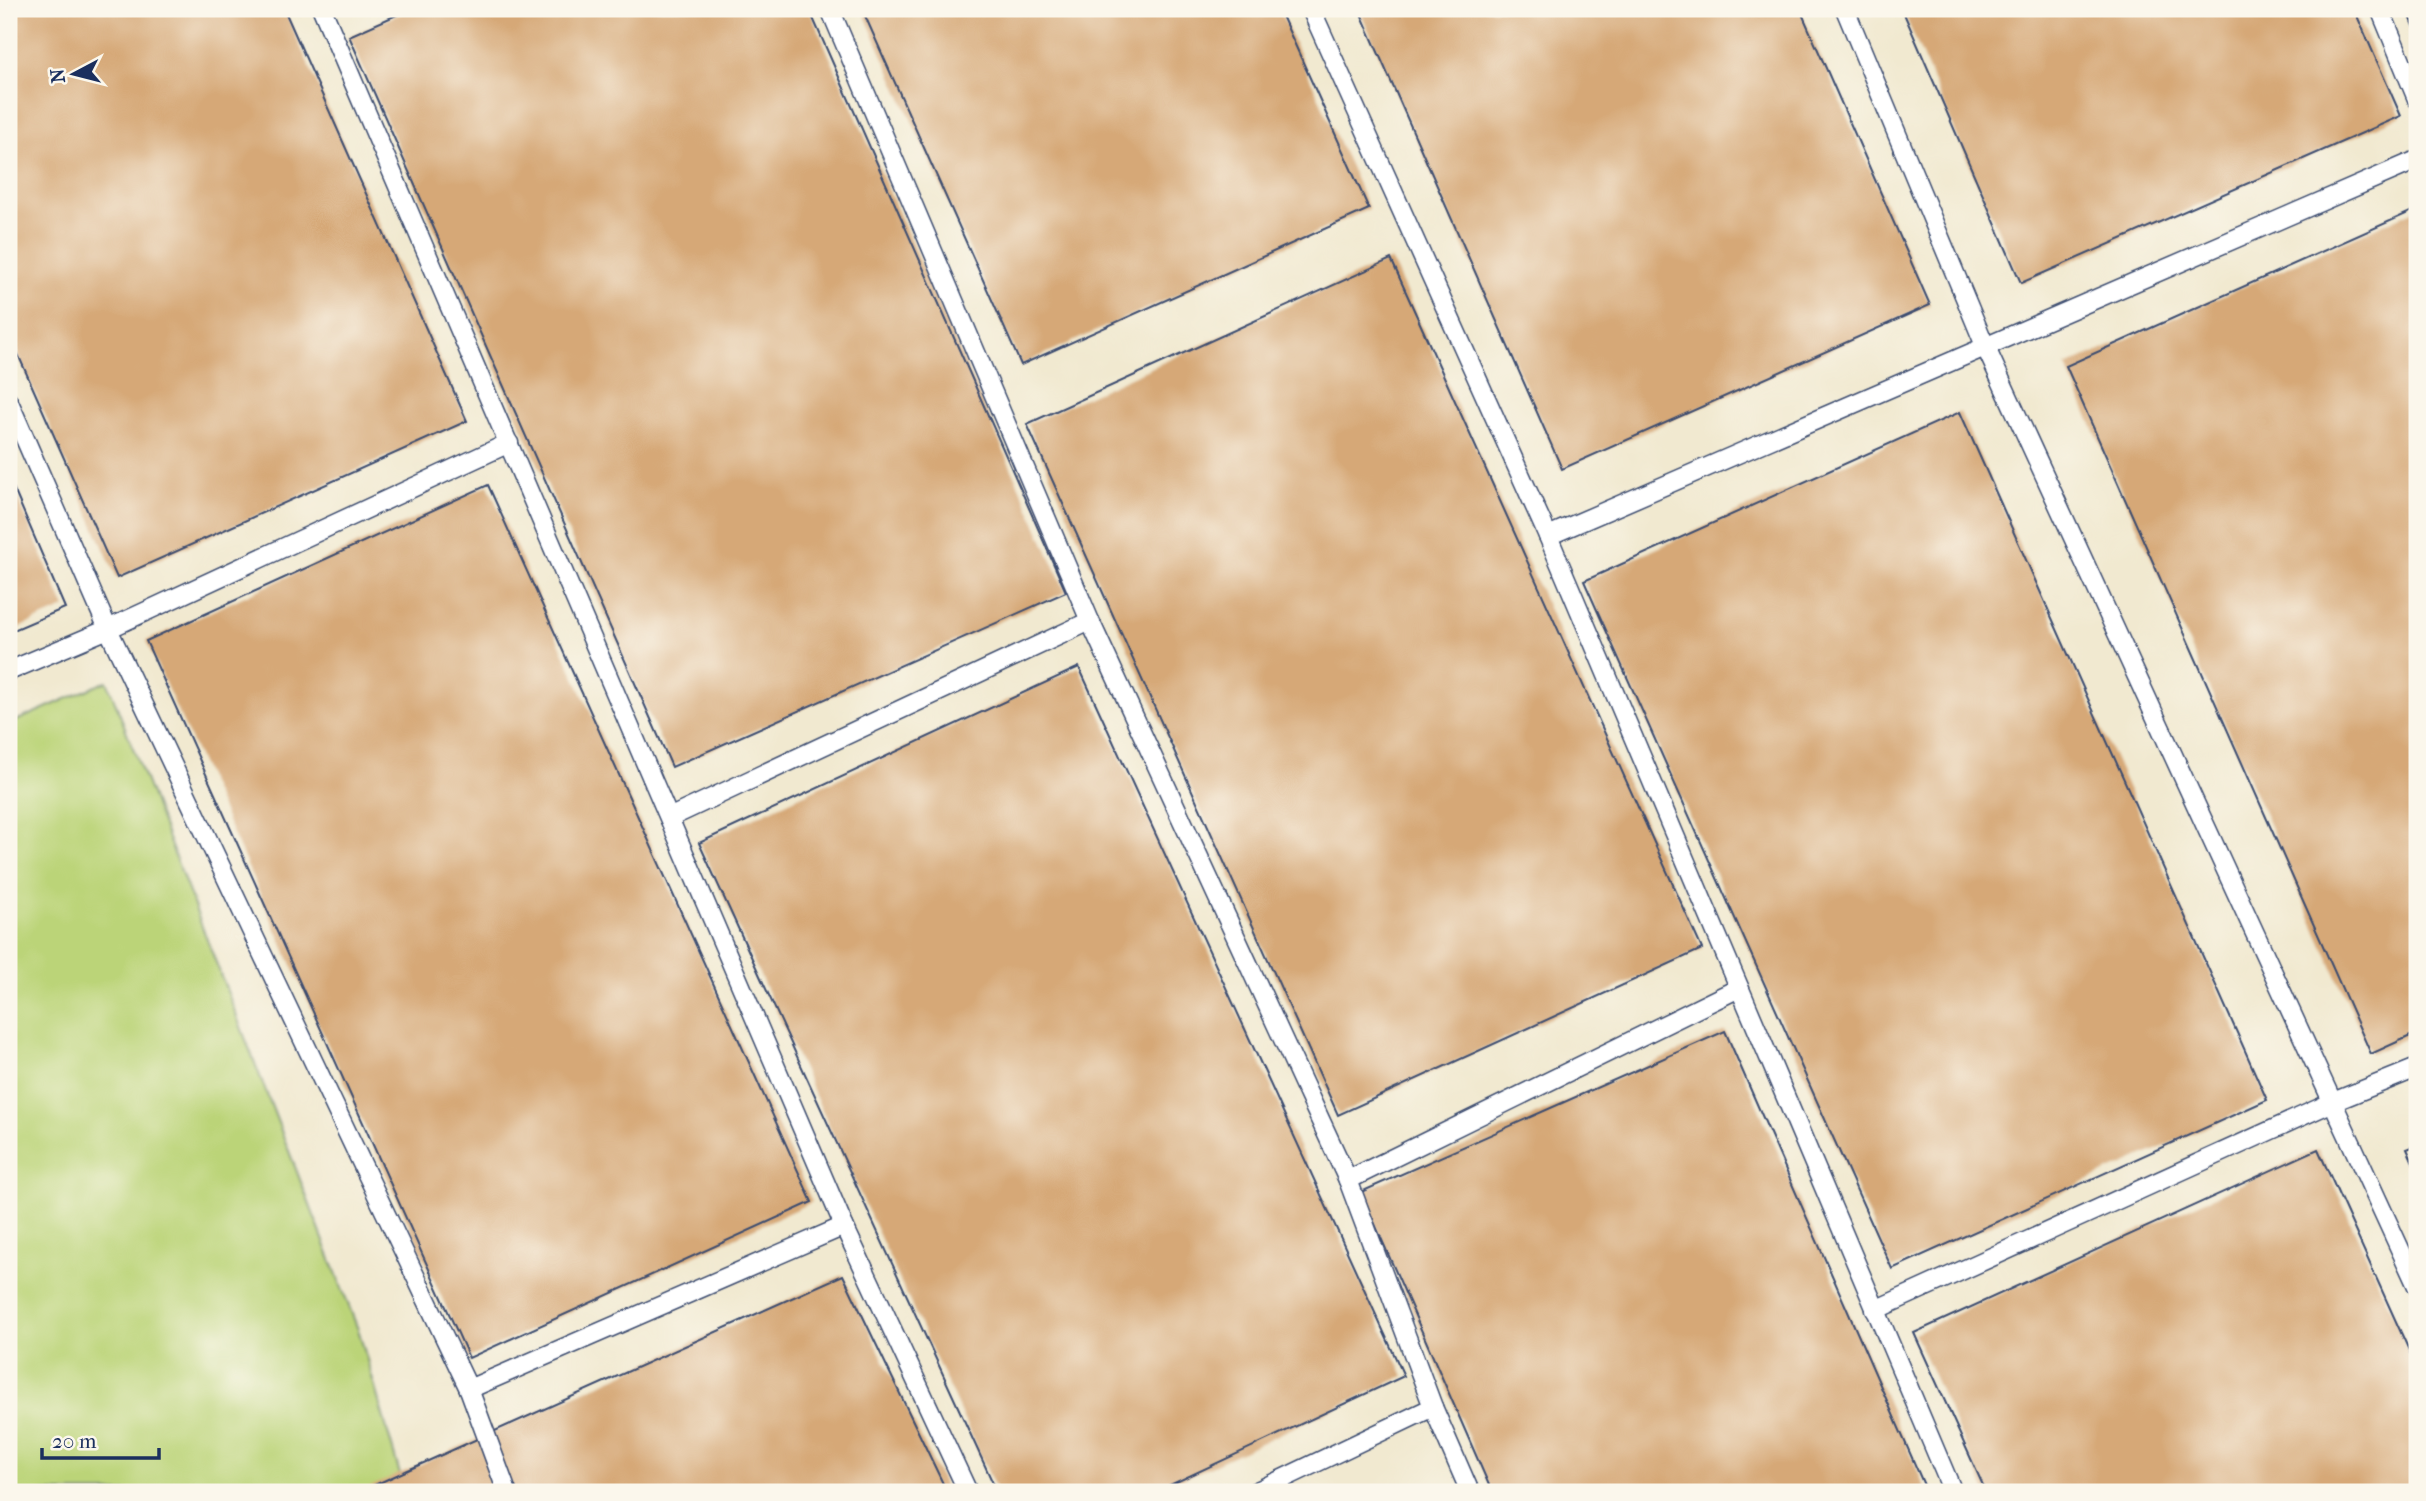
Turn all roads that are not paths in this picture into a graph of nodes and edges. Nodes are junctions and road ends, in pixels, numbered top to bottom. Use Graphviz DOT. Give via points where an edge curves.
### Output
graph roads {
  1 [pos="830,9"];
  2 [pos="1311,9"];
  3 [pos="1845,9"];
  4 [pos="2379,9"];
  5 [pos="325,10"];
  6 [pos="2417,99"];
  7 [pos="2417,160"];
  8 [pos="1986,348"];
  9 [pos="9,402"];
  10 [pos="509,443"];
  11 [pos="1548,536"];
  12 [pos="1090,621"];
  13 [pos="108,629"];
  14 [pos="9,671"];
  15 [pos="671,817"];
  16 [pos="1739,988"];
  17 [pos="2417,1068"];
  18 [pos="2333,1102"];
  19 [pos="1348,1180"];
  20 [pos="844,1226"];
  21 [pos="2417,1286"];
  22 [pos="1875,1310"];
  23 [pos="469,1389"];
  24 [pos="1433,1407"];
  25 [pos="507,1492"];
  26 [pos="968,1492"];
  27 [pos="1255,1492"];
  28 [pos="1470,1492"];
  29 [pos="1953,1492"];
  1 -- 12 [label="lane"];
  2 -- 11 [label="lane"];
  3 -- 8 [label="lane"];
  4 -- 6 [label="lane"];
  5 -- 10 [label="lane"];
  7 -- 8 [label="lane"];
  8 -- 11 [label="lane"];
  8 -- 18 [label="lane"];
  9 -- 13 [label="lane"];
  10 -- 13 [label="lane"];
  10 -- 15 [label="lane"];
  11 -- 16 [label="lane"];
  12 -- 15 [label="lane"];
  12 -- 19 [label="lane"];
  13 -- 14 [label="lane"];
  13 -- 23 [label="lane"];
  15 -- 20 [label="lane"];
  16 -- 19 [label="lane"];
  16 -- 22 [label="lane"];
  17 -- 18 [label="lane"];
  18 -- 21 [label="lane"];
  18 -- 22 [label="lane"];
  19 -- 24 [label="lane"];
  20 -- 23 [label="lane"];
  20 -- 26 [label="lane"];
  22 -- 29 [label="lane"];
  23 -- 25 [label="lane"];
  24 -- 27 [label="lane"];
  24 -- 28 [label="lane"];
}
